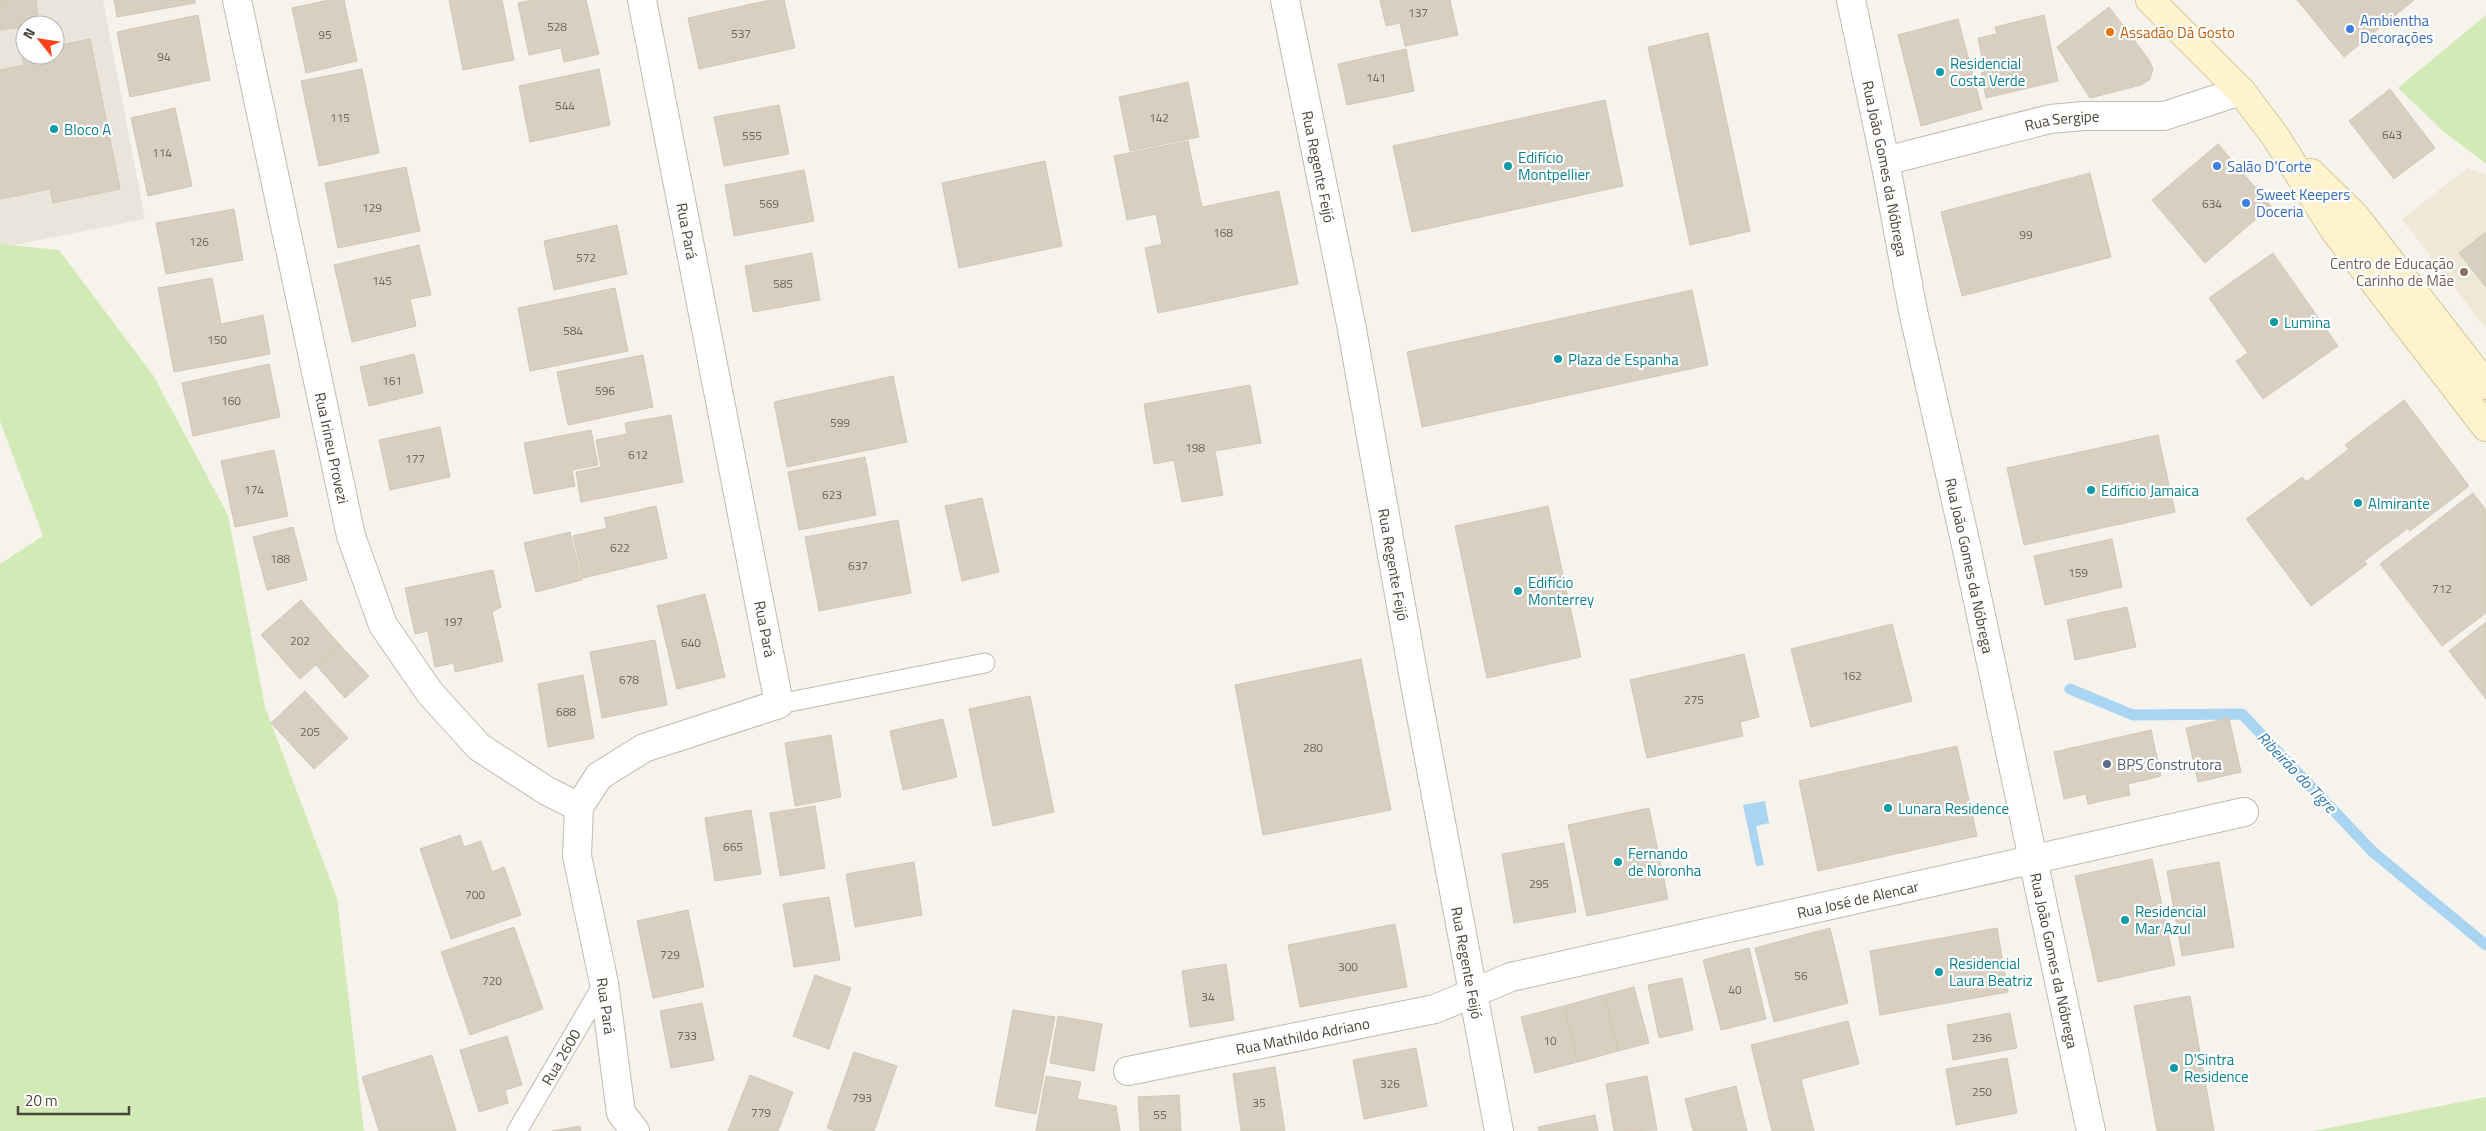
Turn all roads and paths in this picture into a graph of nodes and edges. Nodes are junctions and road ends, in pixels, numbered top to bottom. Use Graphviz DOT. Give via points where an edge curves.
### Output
graph roads {
  1 [pos="237,0"];
  2 [pos="642,0"];
  3 [pos="1285,0"];
  4 [pos="1851,0"];
  5 [pos="2150,0"];
  6 [pos="2241,91"];
  7 [pos="2275,136"];
  8 [pos="1886,161"];
  9 [pos="2486,385"];
  10 [pos="2486,427"];
  11 [pos="985,663"];
  12 [pos="779,704"];
  13 [pos="579,807"];
  14 [pos="2244,812"];
  15 [pos="2033,859"];
  16 [pos="604,983"];
  17 [pos="1473,993"];
  18 [pos="1128,1071"];
  19 [pos="517,1131"];
  20 [pos="635,1131"];
  21 [pos="1499,1131"];
  22 [pos="2091,1131"];
  1 -- 13 [label="street, Rua Irineu Provezi" via="349,527 383,625 430,693 479,747 547,791"];
  2 -- 12 [label="street, Rua Pará"];
  3 -- 17 [label="street, Rua Regente Feijó" via="1351,324 1414,684"];
  4 -- 8 [label="street, Rua João Gomes da Nóbrega"];
  5 -- 6 [label="main road"];
  6 -- 7 [label="main road"];
  6 -- 8 [label="street, Rua Sergipe" via="2164,116 2084,116 2050,120"];
  7 -- 9 [label="main road" via="2354,216"];
  7 -- 10 [label="main road" via="2335,231"];
  8 -- 15 [label="street, Rua João Gomes da Nóbrega" via="1913,311"];
  11 -- 12 [label="lane"];
  12 -- 13 [label="street" via="644,748 599,776"];
  13 -- 16 [label="street, Rua Pará" via="578,856"];
  14 -- 15 [label="street, Rua José de Alencar"];
  15 -- 17 [label="street, Rua José de Alencar" via="1511,977"];
  15 -- 22 [label="street, Rua João Gomes da Nóbrega"];
  16 -- 19 [label="lane, Rua 2600"];
  16 -- 20 [label="street, Rua Pará" via="621,1113"];
  17 -- 18 [label="street, Rua Mathildo Adriano" via="1435,1009"];
  17 -- 21 [label="street, Rua Regente Feijó"];
}
